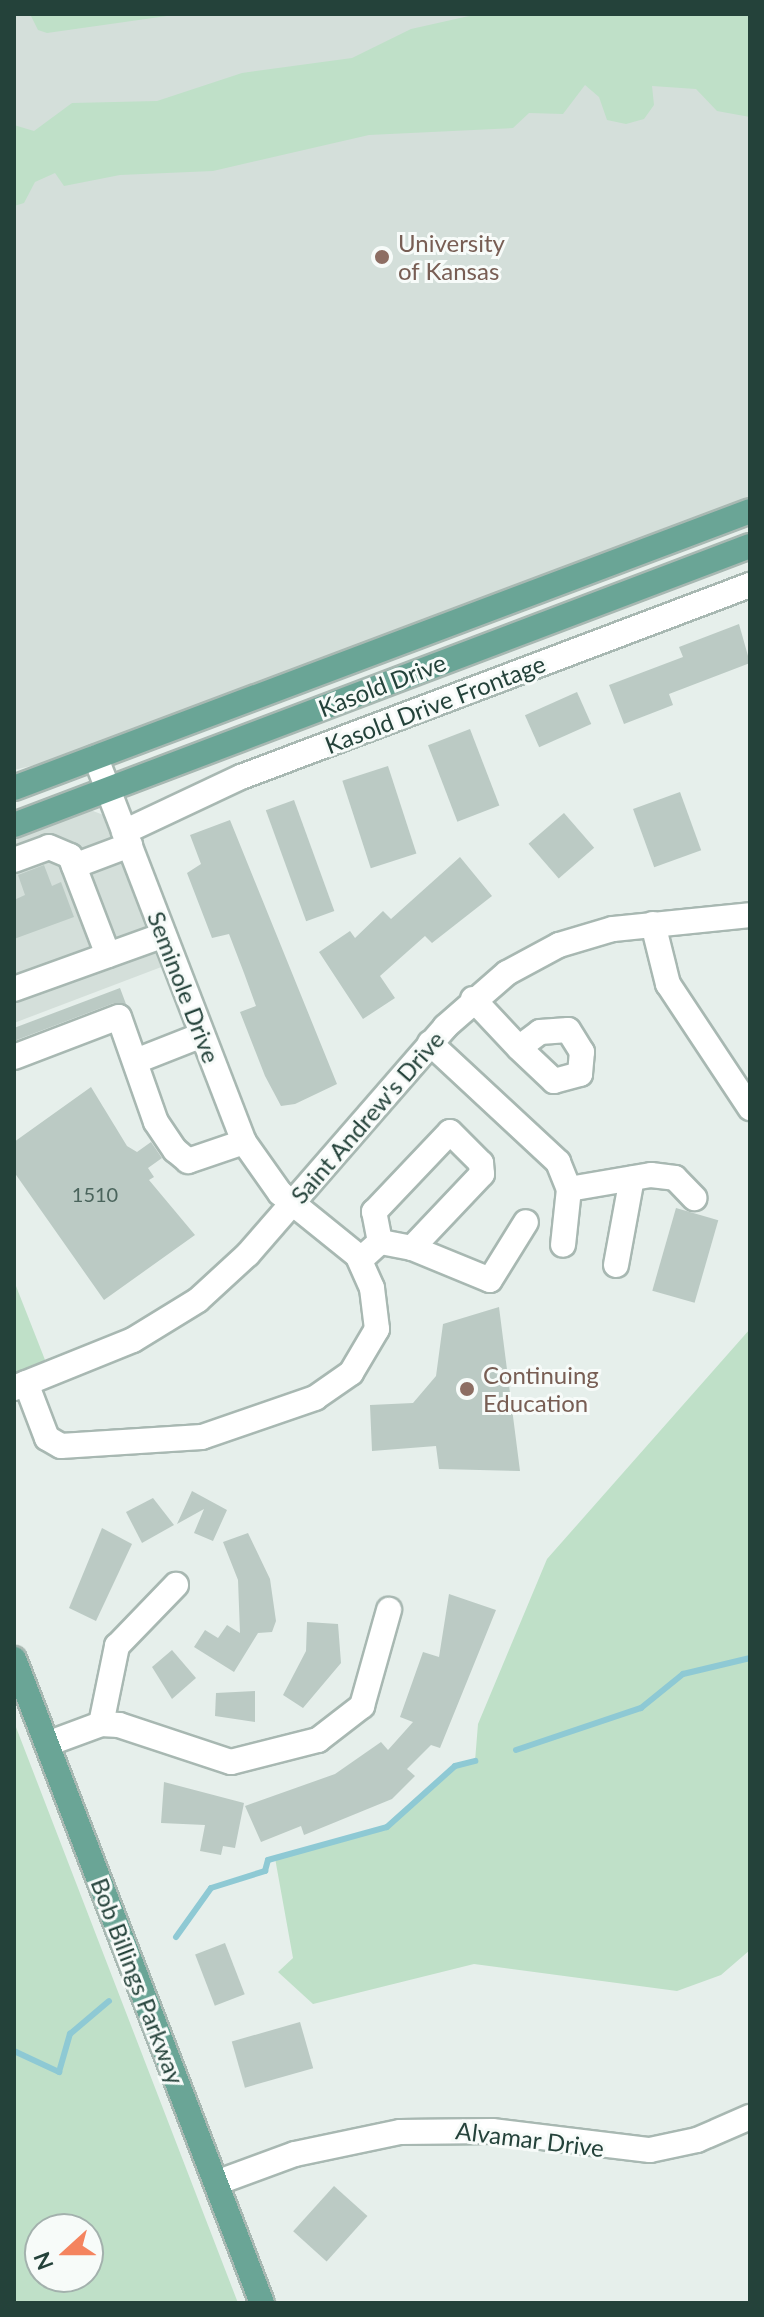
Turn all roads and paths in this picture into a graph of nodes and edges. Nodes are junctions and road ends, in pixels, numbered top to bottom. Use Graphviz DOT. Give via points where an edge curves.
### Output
graph roads {
  1 [pos="750,511"];
  2 [pos="750,546"];
  3 [pos="750,585"];
  4 [pos="96,758"];
  5 [pos="14,788"];
  6 [pos="108,789"];
  7 [pos="14,825"];
  8 [pos="127,838"];
  9 [pos="14,860"];
  10 [pos="74,866"];
  11 [pos="750,915"];
  12 [pos="653,924"];
  13 [pos="164,935"];
  14 [pos="108,955"];
  15 [pos="14,989"];
  16 [pos="473,999"];
  17 [pos="202,1035"];
  18 [pos="430,1043"];
  19 [pos="519,1048"];
  20 [pos="14,1057"];
  21 [pos="136,1061"];
  22 [pos="750,1108"];
  23 [pos="244,1142"];
  24 [pos="632,1178"];
  25 [pos="569,1189"];
  26 [pos="694,1198"];
  27 [pos="293,1202"];
  28 [pos="526,1222"];
  29 [pos="380,1242"];
  30 [pos="563,1245"];
  31 [pos="412,1248"];
  32 [pos="360,1260"];
  33 [pos="616,1265"];
  34 [pos="20,1386"];
  35 [pos="176,1585"];
  36 [pos="389,1610"];
  37 [pos="14,1659"];
  38 [pos="101,1724"];
  39 [pos="47,1744"];
  40 [pos="750,2117"];
  41 [pos="216,2183"];
  42 [pos="262,2303"];
  1 -- 4 [label="main road, Kasold Drive"];
  2 -- 6 [label="main road, Kasold Drive"];
  3 -- 8 [label="street, Kasold Drive Frontage" via="241,777"];
  4 -- 5 [label="main road, Kasold Drive"];
  4 -- 6 [label="street, Seminole Drive"];
  6 -- 7 [label="main road, Kasold Drive"];
  6 -- 8 [label="street, Seminole Drive"];
  8 -- 10 [label="street, Kasold Drive Frontage"];
  8 -- 13 [label="street, Seminole Drive"];
  9 -- 10 [label="street" via="56,847"];
  10 -- 14 [label="street"];
  11 -- 12 [label="street, Saint Andrew's Drive"];
  12 -- 16 [label="street, Saint Andrew's Drive" via="559,945"];
  12 -- 22 [label="street" via="668,984"];
  13 -- 14 [label="street"];
  13 -- 17 [label="street, Seminole Drive"];
  14 -- 15 [label="street"];
  16 -- 18 [label="street, Saint Andrew's Drive"];
  16 -- 19 [label="street"];
  17 -- 21 [label="street"];
  17 -- 23 [label="street, Seminole Drive"];
  18 -- 25 [label="street" via="543,1143"];
  18 -- 27 [label="street, Saint Andrew's Drive"];
  20 -- 21 [label="street" via="119,1017"];
  21 -- 23 [label="street" via="156,1122 188,1161"];
  23 -- 27 [label="street, Seminole Drive" via="265,1178"];
  24 -- 25 [label="street"];
  24 -- 26 [label="street" via="675,1178"];
  24 -- 33 [label="street"];
  25 -- 30 [label="street"];
  27 -- 32 [label="street, Seminole Drive"];
  27 -- 34 [label="street, Saint Andrew's Drive" via="225,1277 167,1321 105,1354"];
  28 -- 31 [label="street" via="490,1280"];
  29 -- 31 [label="street"];
  29 -- 31 [label="street" via="374,1212 450,1132 481,1163 482,1174"];
  29 -- 32 [label="street"];
  32 -- 34 [label="street" via="372,1288 377,1329 366,1354 336,1385 282,1412 202,1437 61,1446 47,1438"];
  35 -- 38 [label="street" via="117,1646"];
  36 -- 38 [label="street" via="362,1706 318,1740 231,1762 155,1733"];
  37 -- 39 [label="main road, Bob Billings Parkway"];
  38 -- 39 [label="street"];
  39 -- 41 [label="main road, Bob Billings Parkway"];
  40 -- 41 [label="street, Alvamar Drive" via="697,2140 650,2150 492,2131 400,2132 295,2154"];
  41 -- 42 [label="main road, Bob Billings Parkway"];
}
